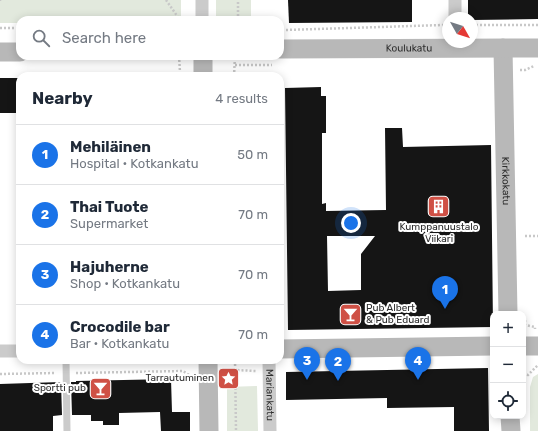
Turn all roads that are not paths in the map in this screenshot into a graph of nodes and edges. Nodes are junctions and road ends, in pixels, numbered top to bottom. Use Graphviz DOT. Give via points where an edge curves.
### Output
graph roads {
  1 [pos="202,0"];
  2 [pos="455,0"];
  3 [pos="455,12"];
  4 [pos="202,16"];
  5 [pos="442,45"];
  6 [pos="478,46"];
  7 [pos="503,48"];
  8 [pos="538,48"];
  9 [pos="284,49"];
  10 [pos="0,52"];
  11 [pos="16,52"];
  12 [pos="202,60"];
  13 [pos="203,72"];
  14 [pos="508,311"];
  15 [pos="490,346"];
  16 [pos="526,346"];
  17 [pos="538,346"];
  18 [pos="284,349"];
  19 [pos="0,351"];
  20 [pos="16,351"];
  21 [pos="66,364"];
  22 [pos="269,366"];
  23 [pos="208,369"];
  24 [pos="510,419"];
  25 [pos="67,431"];
  26 [pos="210,431"];
  27 [pos="270,431"];
  28 [pos="511,431"];
  1 -- 4 [label="street"];
  2 -- 3 [label="street"];
  5 -- 9 [label="main road, Koulukatu"];
  6 -- 7 [label="main road, Koulukatu"];
  7 -- 8 [label="main road, Koulukatu"];
  7 -- 14 [label="main road, Kirkkokatu"];
  10 -- 11 [label="main road"];
  12 -- 13 [label="main road"];
  15 -- 18 [label="main road"];
  16 -- 17 [label="main road"];
  19 -- 20 [label="street"];
  21 -- 25 [label="lane"];
  22 -- 27 [label="street, Mariankatu"];
  23 -- 26 [label="main road"];
  24 -- 28 [label="main road"];
}
